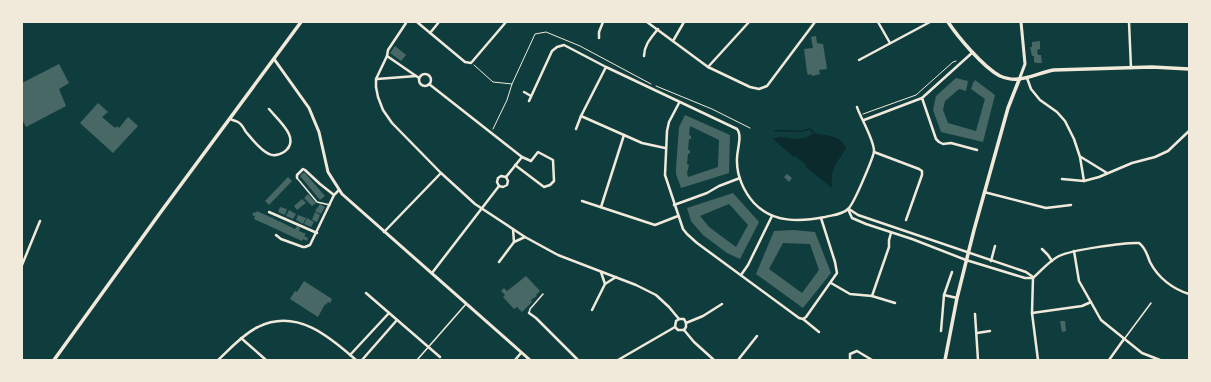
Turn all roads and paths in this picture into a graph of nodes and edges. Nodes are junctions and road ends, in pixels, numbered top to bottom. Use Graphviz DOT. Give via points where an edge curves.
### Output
graph roads {
  1 [pos="301,22"];
  2 [pos="405,22"];
  3 [pos="417,22"];
  4 [pos="439,22"];
  5 [pos="506,22"];
  6 [pos="604,22"];
  7 [pos="647,22"];
  8 [pos="684,22"];
  9 [pos="750,22"];
  10 [pos="815,22"];
  11 [pos="878,22"];
  12 [pos="930,22"];
  13 [pos="948,22"];
  14 [pos="1021,22"];
  15 [pos="1129,22"];
  16 [pos="658,29"];
  17 [pos="430,33"];
  18 [pos="599,38"];
  19 [pos="673,41"];
  20 [pos="890,44"];
  21 [pos="973,52"];
  22 [pos="387,56"];
  23 [pos="644,56"];
  24 [pos="274,60"];
  25 [pos="859,60"];
  26 [pos="962,62"];
  27 [pos="471,63"];
  28 [pos="606,67"];
  29 [pos="708,68"];
  30 [pos="1131,68"];
  31 [pos="1189,69"];
  32 [pos="416,76"];
  33 [pos="419,78"];
  34 [pos="1027,78"];
  35 [pos="376,79"];
  36 [pos="1019,80"];
  37 [pos="429,84"];
  38 [pos="512,84"];
  39 [pos="524,92"];
  40 [pos="531,96"];
  41 [pos="922,98"];
  42 [pos="529,101"];
  43 [pos="679,102"];
  44 [pos="857,106"];
  45 [pos="269,110"];
  46 [pos="862,114"];
  47 [pos="581,116"];
  48 [pos="230,119"];
  49 [pos="864,120"];
  50 [pos="493,128"];
  51 [pos="750,128"];
  52 [pos="576,129"];
  53 [pos="1189,130"];
  54 [pos="624,135"];
  55 [pos="665,148"];
  56 [pos="977,150"];
  57 [pos="874,152"];
  58 [pos="522,157"];
  59 [pos="1080,157"];
  60 [pos="515,165"];
  61 [pos="441,173"];
  62 [pos="1107,173"];
  63 [pos="506,177"];
  64 [pos="297,178"];
  65 [pos="740,178"];
  66 [pos="1062,180"];
  67 [pos="1084,181"];
  68 [pos="499,186"];
  69 [pos="338,190"];
  70 [pos="984,192"];
  71 [pos="334,195"];
  72 [pos="582,201"];
  73 [pos="330,205"];
  74 [pos="674,205"];
  75 [pos="1072,205"];
  76 [pos="601,207"];
  77 [pos="483,208"];
  78 [pos="848,209"];
  79 [pos="269,212"];
  80 [pos="678,216"];
  81 [pos="772,216"];
  82 [pos="821,218"];
  83 [pos="906,220"];
  84 [pos="40,221"];
  85 [pos="513,228"];
  86 [pos="384,232"];
  87 [pos="316,233"];
  88 [pos="891,233"];
  89 [pos="913,234"];
  90 [pos="276,235"];
  91 [pos="525,236"];
  92 [pos="912,239"];
  93 [pos="514,242"];
  94 [pos="996,246"];
  95 [pos="1042,249"];
  96 [pos="1074,251"];
  97 [pos="968,253"];
  98 [pos="966,260"];
  99 [pos="991,261"];
  100 [pos="1052,261"];
  101 [pos="500,262"];
  102 [pos="22,265"];
  103 [pos="601,272"];
  104 [pos="952,272"];
  105 [pos="432,273"];
  106 [pos="741,275"];
  107 [pos="616,277"];
  108 [pos="1033,278"];
  109 [pos="831,283"];
  110 [pos="605,284"];
  111 [pos="366,292"];
  112 [pos="544,294"];
  113 [pos="1189,294"];
  114 [pos="944,295"];
  115 [pos="872,296"];
  116 [pos="957,298"];
  117 [pos="1091,302"];
  118 [pos="895,303"];
  119 [pos="1152,303"];
  120 [pos="466,304"];
  121 [pos="722,304"];
  122 [pos="592,310"];
  123 [pos="389,312"];
  124 [pos="529,313"];
  125 [pos="1032,313"];
  126 [pos="975,314"];
  127 [pos="803,318"];
  128 [pos="680,319"];
  129 [pos="397,320"];
  130 [pos="686,323"];
  131 [pos="675,327"];
  132 [pos="684,330"];
  133 [pos="941,331"];
  134 [pos="990,331"];
  135 [pos="820,332"];
  136 [pos="977,333"];
  137 [pos="757,336"];
  138 [pos="241,338"];
  139 [pos="1124,339"];
  140 [pos="428,347"];
  141 [pos="521,353"];
  142 [pos="350,355"];
  143 [pos="440,357"];
  144 [pos="54,360"];
  145 [pos="218,360"];
  146 [pos="266,360"];
  147 [pos="356,360"];
  148 [pos="362,360"];
  149 [pos="417,360"];
  150 [pos="515,360"];
  151 [pos="530,360"];
  152 [pos="578,360"];
  153 [pos="618,360"];
  154 [pos="714,360"];
  155 [pos="738,360"];
  156 [pos="850,360"];
  157 [pos="872,360"];
  158 [pos="945,360"];
  159 [pos="978,360"];
  160 [pos="1038,360"];
  161 [pos="1109,360"];
  162 [pos="1160,360"];
  1 -- 24 [label="main road"];
  2 -- 22 [label="street"];
  3 -- 17 [label="street"];
  4 -- 17 [label="street"];
  5 -- 27 [label="street"];
  6 -- 18 [label="street"];
  7 -- 16 [label="street"];
  8 -- 19 [label="street"];
  9 -- 29 [label="street"];
  10 -- 29 [label="street" via="767,86 759,89 750,87"];
  11 -- 20 [label="street"];
  12 -- 20 [label="street"];
  13 -- 21 [label="main road"];
  14 -- 36 [label="street" via="1025,64"];
  15 -- 30 [label="street"];
  16 -- 19 [label="street"];
  16 -- 23 [label="street" via="648,41"];
  17 -- 27 [label="street" via="464,62"];
  19 -- 29 [label="street"];
  20 -- 25 [label="street"];
  21 -- 26 [label="street"];
  21 -- 36 [label="main road" via="995,73"];
  22 -- 32 [label="street"];
  22 -- 35 [label="street"];
  24 -- 48 [label="main road"];
  24 -- 69 [label="street" via="315,120 328,172"];
  26 -- 41 [label="street"];
  26 -- 46 [label="path" via="953,62 916,95"];
  27 -- 38 [label="path" via="493,82"];
  28 -- 40 [label="street" via="564,45 557,47 552,51"];
  28 -- 43 [label="street"];
  28 -- 47 [label="street"];
  30 -- 31 [label="main road"];
  30 -- 34 [label="main road" via="1054,70"];
  32 -- 33 [label="street"];
  32 -- 35 [label="street"];
  33 -- 37 [label="street" via="421,85"];
  33 -- 37 [label="street" via="421,75 427,75 430,79"];
  34 -- 36 [label="main road"];
  34 -- 59 [label="street" via="1031,89 1040,100 1065,121"];
  35 -- 61 [label="street" via="378,97 383,110 392,123"];
  36 -- 70 [label="main road" via="1008,108"];
  37 -- 58 [label="street"];
  38 -- 50 [label="path"];
  38 -- 51 [label="path" via="535,34 546,32"];
  39 -- 40 [label="street"];
  40 -- 42 [label="street"];
  41 -- 49 [label="street"];
  41 -- 56 [label="street" via="939,142"];
  43 -- 55 [label="street" via="669,122"];
  43 -- 65 [label="street" via="740,132 737,161"];
  44 -- 49 [label="street"];
  45 -- 48 [label="street" via="284,126 291,139 289,147 278,154 267,153 240,123"];
  47 -- 52 [label="street"];
  47 -- 54 [label="street"];
  48 -- 144 [label="main road"];
  49 -- 57 [label="street"];
  53 -- 62 [label="street" via="1168,151"];
  54 -- 55 [label="street" via="642,143"];
  54 -- 76 [label="street"];
  55 -- 74 [label="street" via="665,175"];
  57 -- 78 [label="street"];
  57 -- 83 [label="street" via="922,171"];
  58 -- 60 [label="street"];
  58 -- 60 [label="street" via="531,161 538,152 553,160 554,181 544,187"];
  59 -- 62 [label="street"];
  59 -- 67 [label="street"];
  60 -- 63 [label="street"];
  61 -- 77 [label="street" via="475,204"];
  61 -- 86 [label="street"];
  62 -- 67 [label="street"];
  63 -- 68 [label="street" via="498,178"];
  63 -- 68 [label="street" via="507,185"];
  64 -- 71 [label="street" via="303,169"];
  64 -- 73 [label="lane" via="317,202"];
  65 -- 74 [label="street"];
  65 -- 81 [label="street" via="754,203"];
  66 -- 67 [label="street"];
  68 -- 77 [label="street"];
  69 -- 71 [label="street"];
  69 -- 86 [label="street"];
  70 -- 75 [label="street" via="1046,208"];
  70 -- 97 [label="main road"];
  71 -- 73 [label="street"];
  72 -- 76 [label="street"];
  73 -- 87 [label="street"];
  74 -- 80 [label="street"];
  76 -- 80 [label="street" via="655,225"];
  77 -- 85 [label="street"];
  77 -- 105 [label="street"];
  78 -- 82 [label="street"];
  78 -- 88 [label="street" via="852,218"];
  78 -- 89 [label="street" via="858,215"];
  79 -- 87 [label="street"];
  80 -- 106 [label="street" via="687,234"];
  81 -- 82 [label="street" via="795,221"];
  81 -- 106 [label="street"];
  82 -- 109 [label="street" via="838,270"];
  84 -- 102 [label="street"];
  85 -- 91 [label="street"];
  85 -- 93 [label="street"];
  86 -- 105 [label="street"];
  87 -- 90 [label="street" via="312,243 305,247"];
  88 -- 92 [label="street"];
  88 -- 115 [label="street" via="889,247"];
  89 -- 92 [label="street"];
  89 -- 97 [label="street"];
  91 -- 93 [label="street"];
  91 -- 103 [label="street" via="558,255"];
  92 -- 98 [label="street"];
  93 -- 101 [label="street"];
  94 -- 99 [label="street"];
  95 -- 100 [label="street"];
  96 -- 100 [label="street"];
  96 -- 113 [label="street" via="1139,243 1164,280"];
  96 -- 117 [label="street" via="1078,279"];
  97 -- 98 [label="main road"];
  97 -- 99 [label="street"];
  98 -- 108 [label="street" via="1025,278"];
  98 -- 116 [label="main road"];
  99 -- 108 [label="street" via="1026,272"];
  100 -- 108 [label="street"];
  103 -- 107 [label="street"];
  103 -- 110 [label="street"];
  104 -- 114 [label="street"];
  105 -- 120 [label="street"];
  106 -- 127 [label="street" via="799,318"];
  107 -- 110 [label="street"];
  107 -- 128 [label="street" via="656,295"];
  108 -- 125 [label="street"];
  109 -- 115 [label="street" via="850,294"];
  109 -- 127 [label="street"];
  110 -- 122 [label="street"];
  111 -- 123 [label="street"];
  112 -- 124 [label="lane"];
  114 -- 116 [label="street"];
  114 -- 133 [label="street"];
  115 -- 118 [label="street"];
  116 -- 158 [label="main road"];
  117 -- 125 [label="street" via="1082,306"];
  117 -- 139 [label="street" via="1101,320"];
  119 -- 139 [label="lane"];
  120 -- 140 [label="lane"];
  120 -- 141 [label="street"];
  121 -- 130 [label="street"];
  123 -- 129 [label="street"];
  123 -- 142 [label="street"];
  124 -- 152 [label="street"];
  125 -- 160 [label="street"];
  126 -- 136 [label="street"];
  127 -- 135 [label="street"];
  128 -- 130 [label="street"];
  128 -- 131 [label="street" via="676,321"];
  129 -- 140 [label="street"];
  129 -- 148 [label="street"];
  130 -- 132 [label="street"];
  131 -- 132 [label="street"];
  131 -- 153 [label="street"];
  132 -- 154 [label="street"];
  134 -- 136 [label="street"];
  136 -- 159 [label="street"];
  137 -- 155 [label="street"];
  138 -- 142 [label="street" via="257,327 275,321 293,321 322,332"];
  138 -- 145 [label="street"];
  138 -- 146 [label="street"];
  139 -- 161 [label="street"];
  139 -- 162 [label="street" via="1146,355"];
  140 -- 143 [label="street"];
  140 -- 149 [label="lane"];
  141 -- 150 [label="street"];
  141 -- 151 [label="street"];
  142 -- 147 [label="street"];
  156 -- 157 [label="street" via="850,354 857,351"];
}
